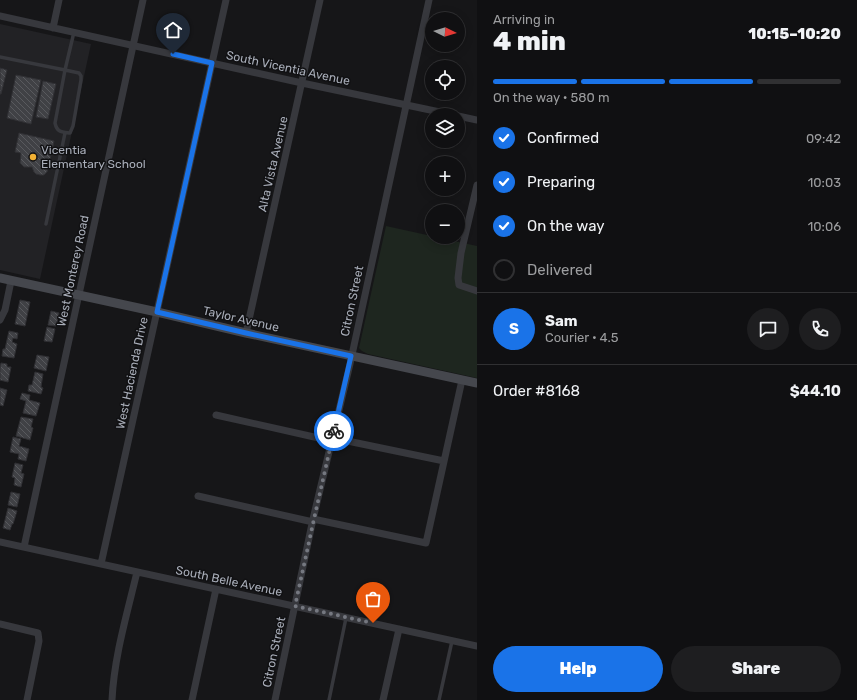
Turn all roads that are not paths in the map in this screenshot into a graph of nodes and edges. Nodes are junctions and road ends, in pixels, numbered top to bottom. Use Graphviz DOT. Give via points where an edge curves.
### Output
graph roads {
  1 [pos="59,0"];
  2 [pos="143,0"];
  3 [pos="226,0"];
  4 [pos="320,0"];
  5 [pos="429,0"];
  6 [pos="0,18"];
  7 [pos="53,28"];
  8 [pos="74,32"];
  9 [pos="133,45"];
  10 [pos="0,57"];
  11 [pos="212,63"];
  12 [pos="65,70"];
  13 [pos="302,83"];
  14 [pos="406,104"];
  15 [pos="425,108"];
  16 [pos="465,117"];
  17 [pos="477,120"];
  18 [pos="65,133"];
  19 [pos="477,185"];
  20 [pos="475,204"];
  21 [pos="46,224"];
  22 [pos="0,278"];
  23 [pos="11,281"];
  24 [pos="477,291"];
  25 [pos="79,295"];
  26 [pos="157,312"];
  27 [pos="0,320"];
  28 [pos="246,333"];
  29 [pos="351,356"];
  30 [pos="462,380"];
  31 [pos="477,383"];
  32 [pos="216,415"];
  33 [pos="332,440"];
  34 [pos="444,461"];
  35 [pos="198,496"];
  36 [pos="313,521"];
  37 [pos="0,542"];
  38 [pos="24,547"];
  39 [pos="101,564"];
  40 [pos="137,572"];
  41 [pos="216,589"];
  42 [pos="295,606"];
  43 [pos="346,618"];
  44 [pos="0,624"];
  45 [pos="399,629"];
  46 [pos="452,640"];
  47 [pos="477,646"];
  48 [pos="27,700"];
  49 [pos="112,700"];
  50 [pos="192,700"];
  51 [pos="275,700"];
  52 [pos="329,700"];
  53 [pos="383,700"];
  54 [pos="439,700"];
  1 -- 7 [label="street"];
  2 -- 9 [label="street, West Monterey Road"];
  3 -- 11 [label="street, West Hacienda Drive"];
  4 -- 13 [label="street, Alta Vista Avenue"];
  5 -- 14 [label="street, Citron Street"];
  6 -- 7 [label="street, South Vicentia Avenue"];
  7 -- 8 [label="street, South Vicentia Avenue"];
  8 -- 9 [label="street, South Vicentia Avenue"];
  8 -- 12 [label="lane"];
  9 -- 11 [label="street, South Vicentia Avenue"];
  9 -- 25 [label="street, West Monterey Road"];
  10 -- 12 [label="lane"];
  11 -- 13 [label="street, South Vicentia Avenue"];
  11 -- 26 [label="street, West Hacienda Drive"];
  12 -- 18 [label="lane" via="55,123 56,128"];
  12 -- 18 [label="lane" via="82,76 70,133"];
  13 -- 14 [label="street, South Vicentia Avenue"];
  13 -- 28 [label="street, Alta Vista Avenue"];
  14 -- 15 [label="street, South Vicentia Avenue"];
  14 -- 29 [label="street, Citron Street"];
  16 -- 17 [label="street"];
  18 -- 21 [label="lane"];
  19 -- 20 [label="street"];
  20 -- 24 [label="street" via="461,253 458,278 459,285"];
  22 -- 23 [label="street, Taylor Avenue"];
  23 -- 25 [label="street, Taylor Avenue"];
  23 -- 27 [label="street" via="5,310"];
  25 -- 26 [label="street, Taylor Avenue"];
  25 -- 38 [label="street, West Monterey Road"];
  26 -- 28 [label="street, Taylor Avenue"];
  26 -- 39 [label="street, West Hacienda Drive"];
  28 -- 29 [label="street, Taylor Avenue"];
  29 -- 30 [label="street, Taylor Avenue"];
  29 -- 33 [label="street, Citron Street"];
  30 -- 31 [label="street, Taylor Avenue"];
  30 -- 34 [label="street"];
  32 -- 33 [label="street"];
  33 -- 34 [label="street"];
  33 -- 36 [label="street, Citron Street"];
  34 -- 36 [label="street" via="426,543"];
  35 -- 36 [label="street"];
  36 -- 42 [label="street, Citron Street"];
  37 -- 38 [label="street, South Belle Avenue"];
  38 -- 39 [label="street, South Belle Avenue"];
  39 -- 40 [label="street, South Belle Avenue"];
  40 -- 41 [label="street, South Belle Avenue"];
  40 -- 49 [label="street" via="118,653"];
  41 -- 42 [label="street, South Belle Avenue"];
  41 -- 50 [label="street"];
  42 -- 43 [label="street, South Belle Avenue"];
  42 -- 51 [label="street, Citron Street"];
  43 -- 45 [label="street, South Belle Avenue"];
  43 -- 52 [label="lane"];
  44 -- 48 [label="street" via="38,633"];
  45 -- 46 [label="street, South Belle Avenue"];
  45 -- 53 [label="street"];
  46 -- 47 [label="street, South Belle Avenue"];
  46 -- 54 [label="lane"];
}
